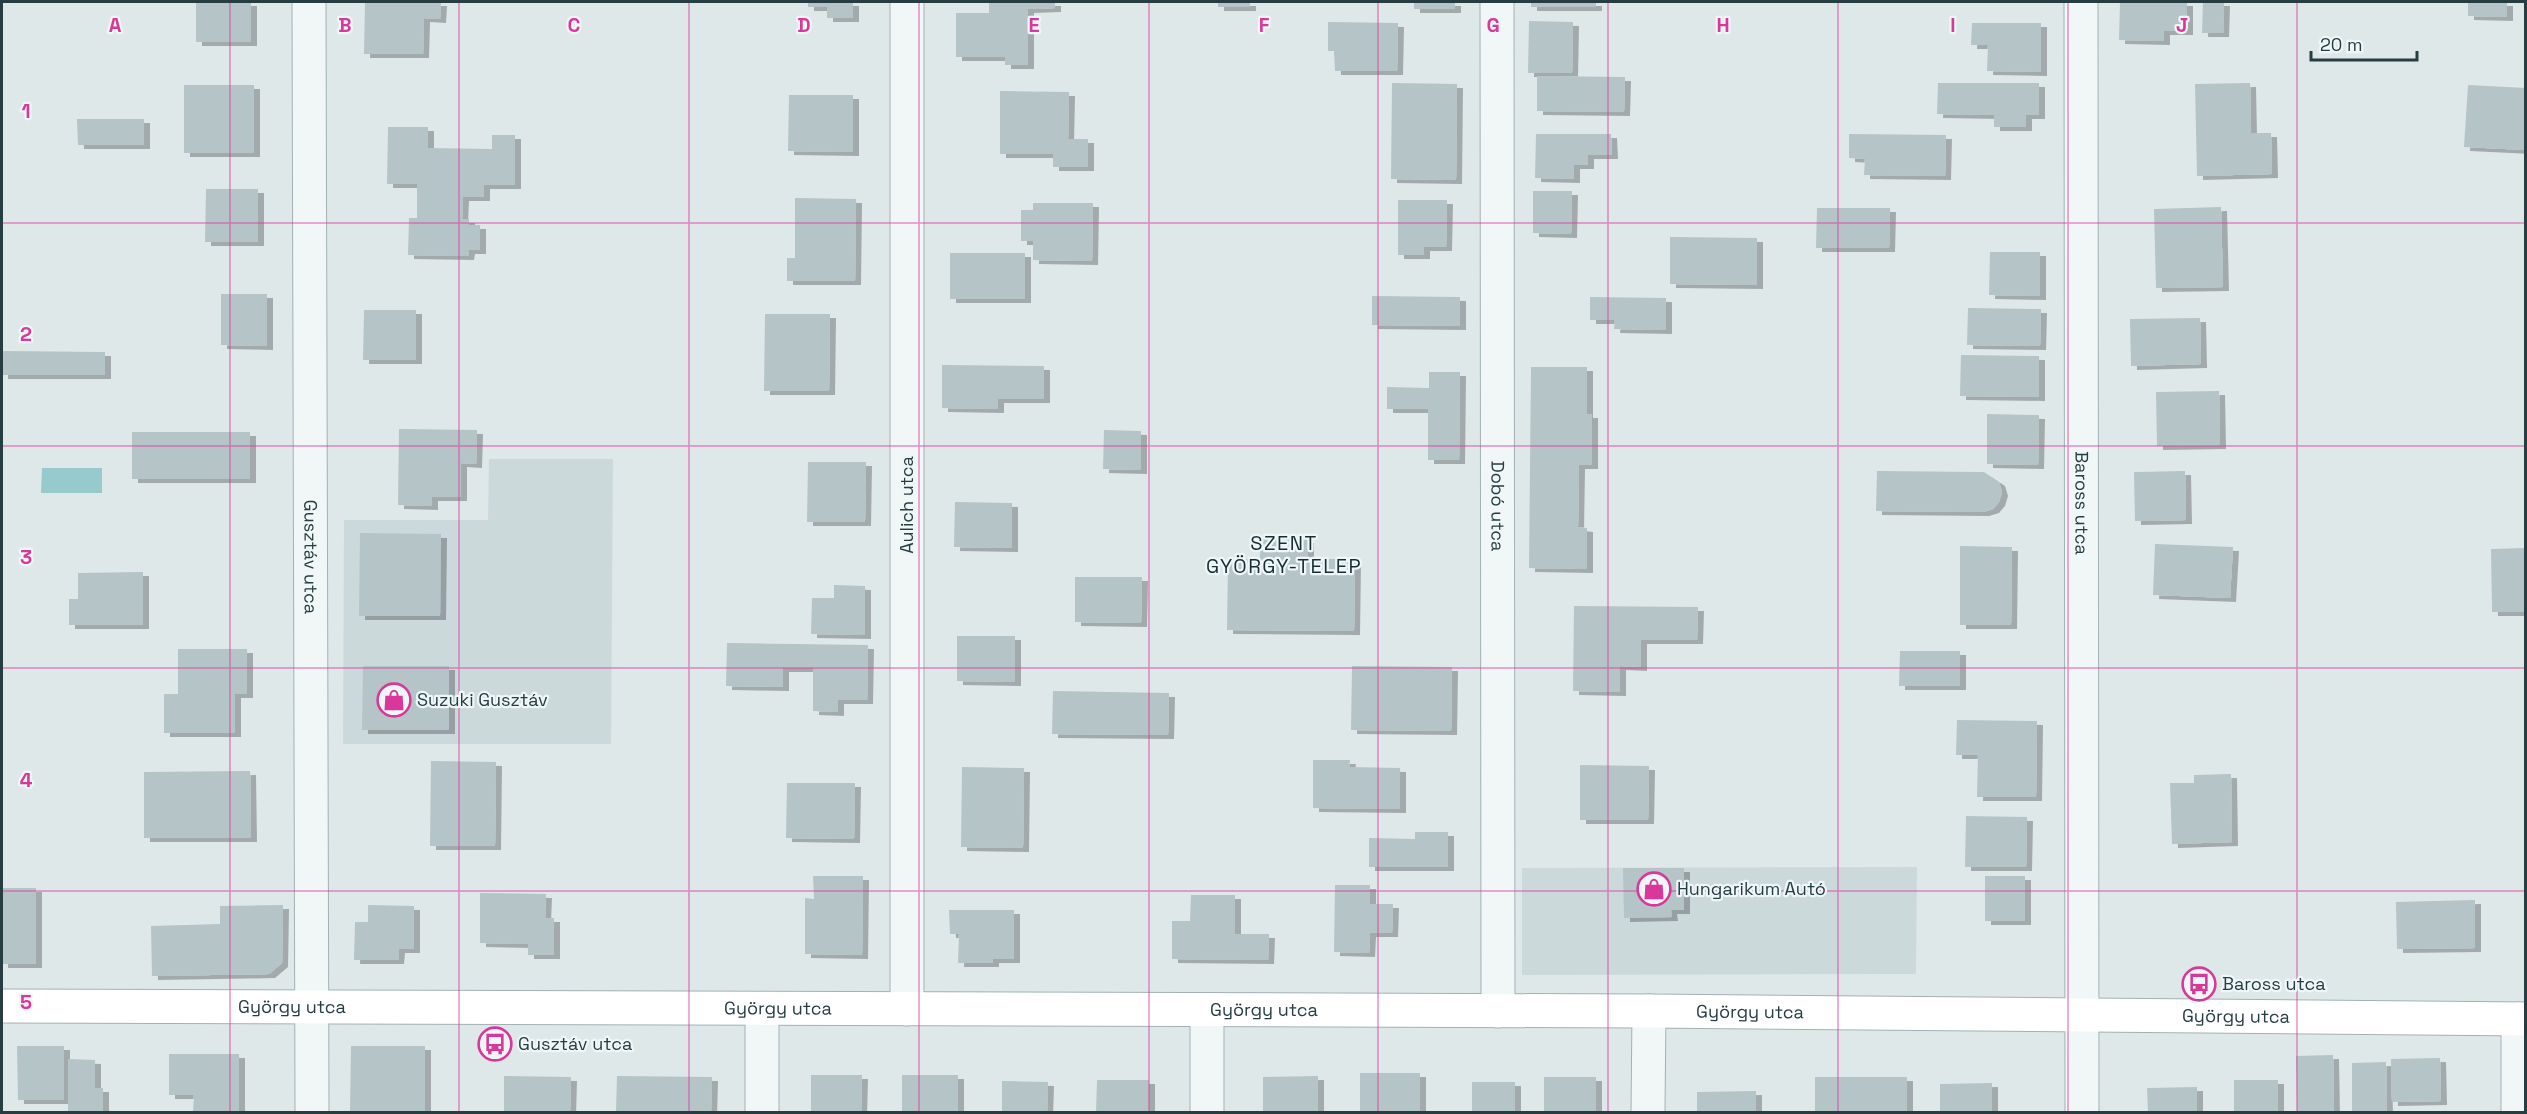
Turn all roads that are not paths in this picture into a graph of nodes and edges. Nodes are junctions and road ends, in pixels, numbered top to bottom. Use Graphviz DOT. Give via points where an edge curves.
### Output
graph roads {
  1 [pos="309,2"];
  2 [pos="908,2"];
  3 [pos="1497,2"];
  4 [pos="2081,2"];
  5 [pos="2,1006"];
  6 [pos="312,1006"];
  7 [pos="762,1009"];
  8 [pos="907,1009"];
  9 [pos="1207,1010"];
  10 [pos="1498,1011"];
  11 [pos="1648,1011"];
  12 [pos="2082,1017"];
  13 [pos="2522,1019"];
  14 [pos="312,1113"];
  15 [pos="762,1113"];
  16 [pos="1207,1113"];
  17 [pos="1648,1113"];
  18 [pos="2082,1113"];
  19 [pos="2518,1113"];
  1 -- 6 [label="street, Gusztáv utca"];
  2 -- 8 [label="street, Aulich utca"];
  3 -- 10 [label="street, Dobó utca"];
  4 -- 12 [label="street, Baross utca"];
  5 -- 6 [label="street, György utca"];
  6 -- 7 [label="street, György utca"];
  6 -- 14 [label="street, Gusztáv utca"];
  7 -- 8 [label="street, György utca"];
  7 -- 15 [label="street"];
  8 -- 9 [label="street, György utca"];
  9 -- 10 [label="street, György utca"];
  9 -- 16 [label="street"];
  10 -- 11 [label="street, György utca"];
  11 -- 12 [label="street, György utca"];
  11 -- 17 [label="street"];
  12 -- 13 [label="street, György utca"];
  12 -- 18 [label="street, Baross utca"];
  13 -- 19 [label="street"];
}
